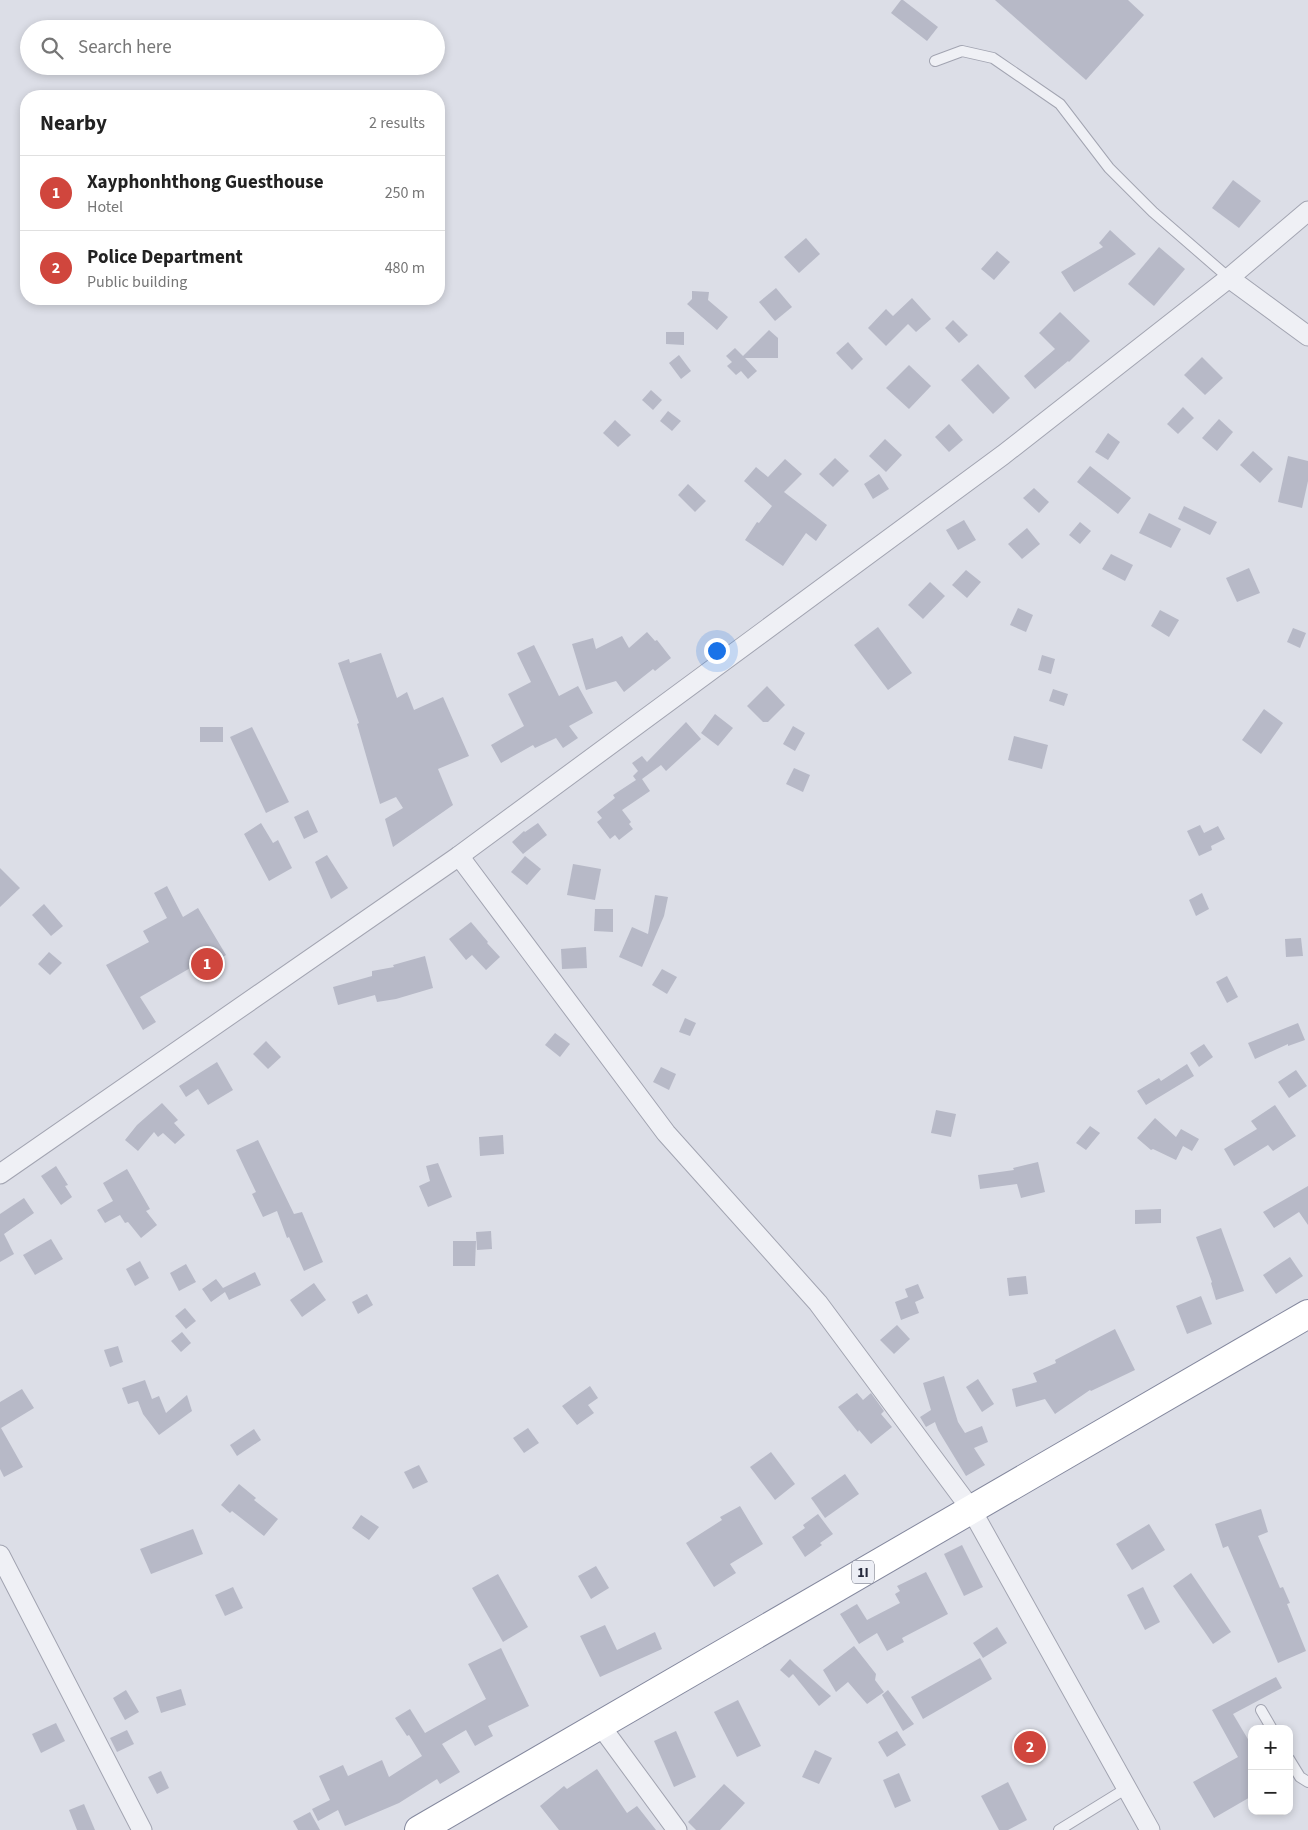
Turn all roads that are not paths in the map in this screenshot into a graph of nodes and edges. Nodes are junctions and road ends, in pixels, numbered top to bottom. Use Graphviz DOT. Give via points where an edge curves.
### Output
graph roads {
  1 [pos="935,60"];
  2 [pos="1308,211"];
  3 [pos="1229,278"];
  4 [pos="1308,336"];
  5 [pos="459,856"];
  6 [pos="0,1174"];
  7 [pos="1308,1314"];
  8 [pos="972,1510"];
  9 [pos="0,1556"];
  10 [pos="1261,1710"];
  11 [pos="600,1725"];
  12 [pos="1270,1725"];
  13 [pos="1293,1766"];
  14 [pos="1308,1782"];
  15 [pos="1127,1788"];
  16 [pos="142,1830"];
  17 [pos="419,1830"];
  18 [pos="677,1830"];
  19 [pos="1059,1830"];
  20 [pos="1150,1830"];
  1 -- 3 [label="lane" via="962,51 993,58 1060,104 1108,168"];
  2 -- 3 [label="street"];
  3 -- 4 [label="street"];
  3 -- 5 [label="street" via="1003,455"];
  5 -- 6 [label="street"];
  5 -- 8 [label="street" via="666,1133 818,1303"];
  7 -- 8 [label="highway, 1I"];
  8 -- 11 [label="highway, 1I"];
  8 -- 15 [label="street"];
  9 -- 16 [label="street"];
  10 -- 12 [label="lane"];
  11 -- 17 [label="highway, 1I"];
  11 -- 18 [label="street"];
  13 -- 14 [label="lane" via="1300,1777"];
  15 -- 19 [label="lane"];
  15 -- 20 [label="street"];
}
